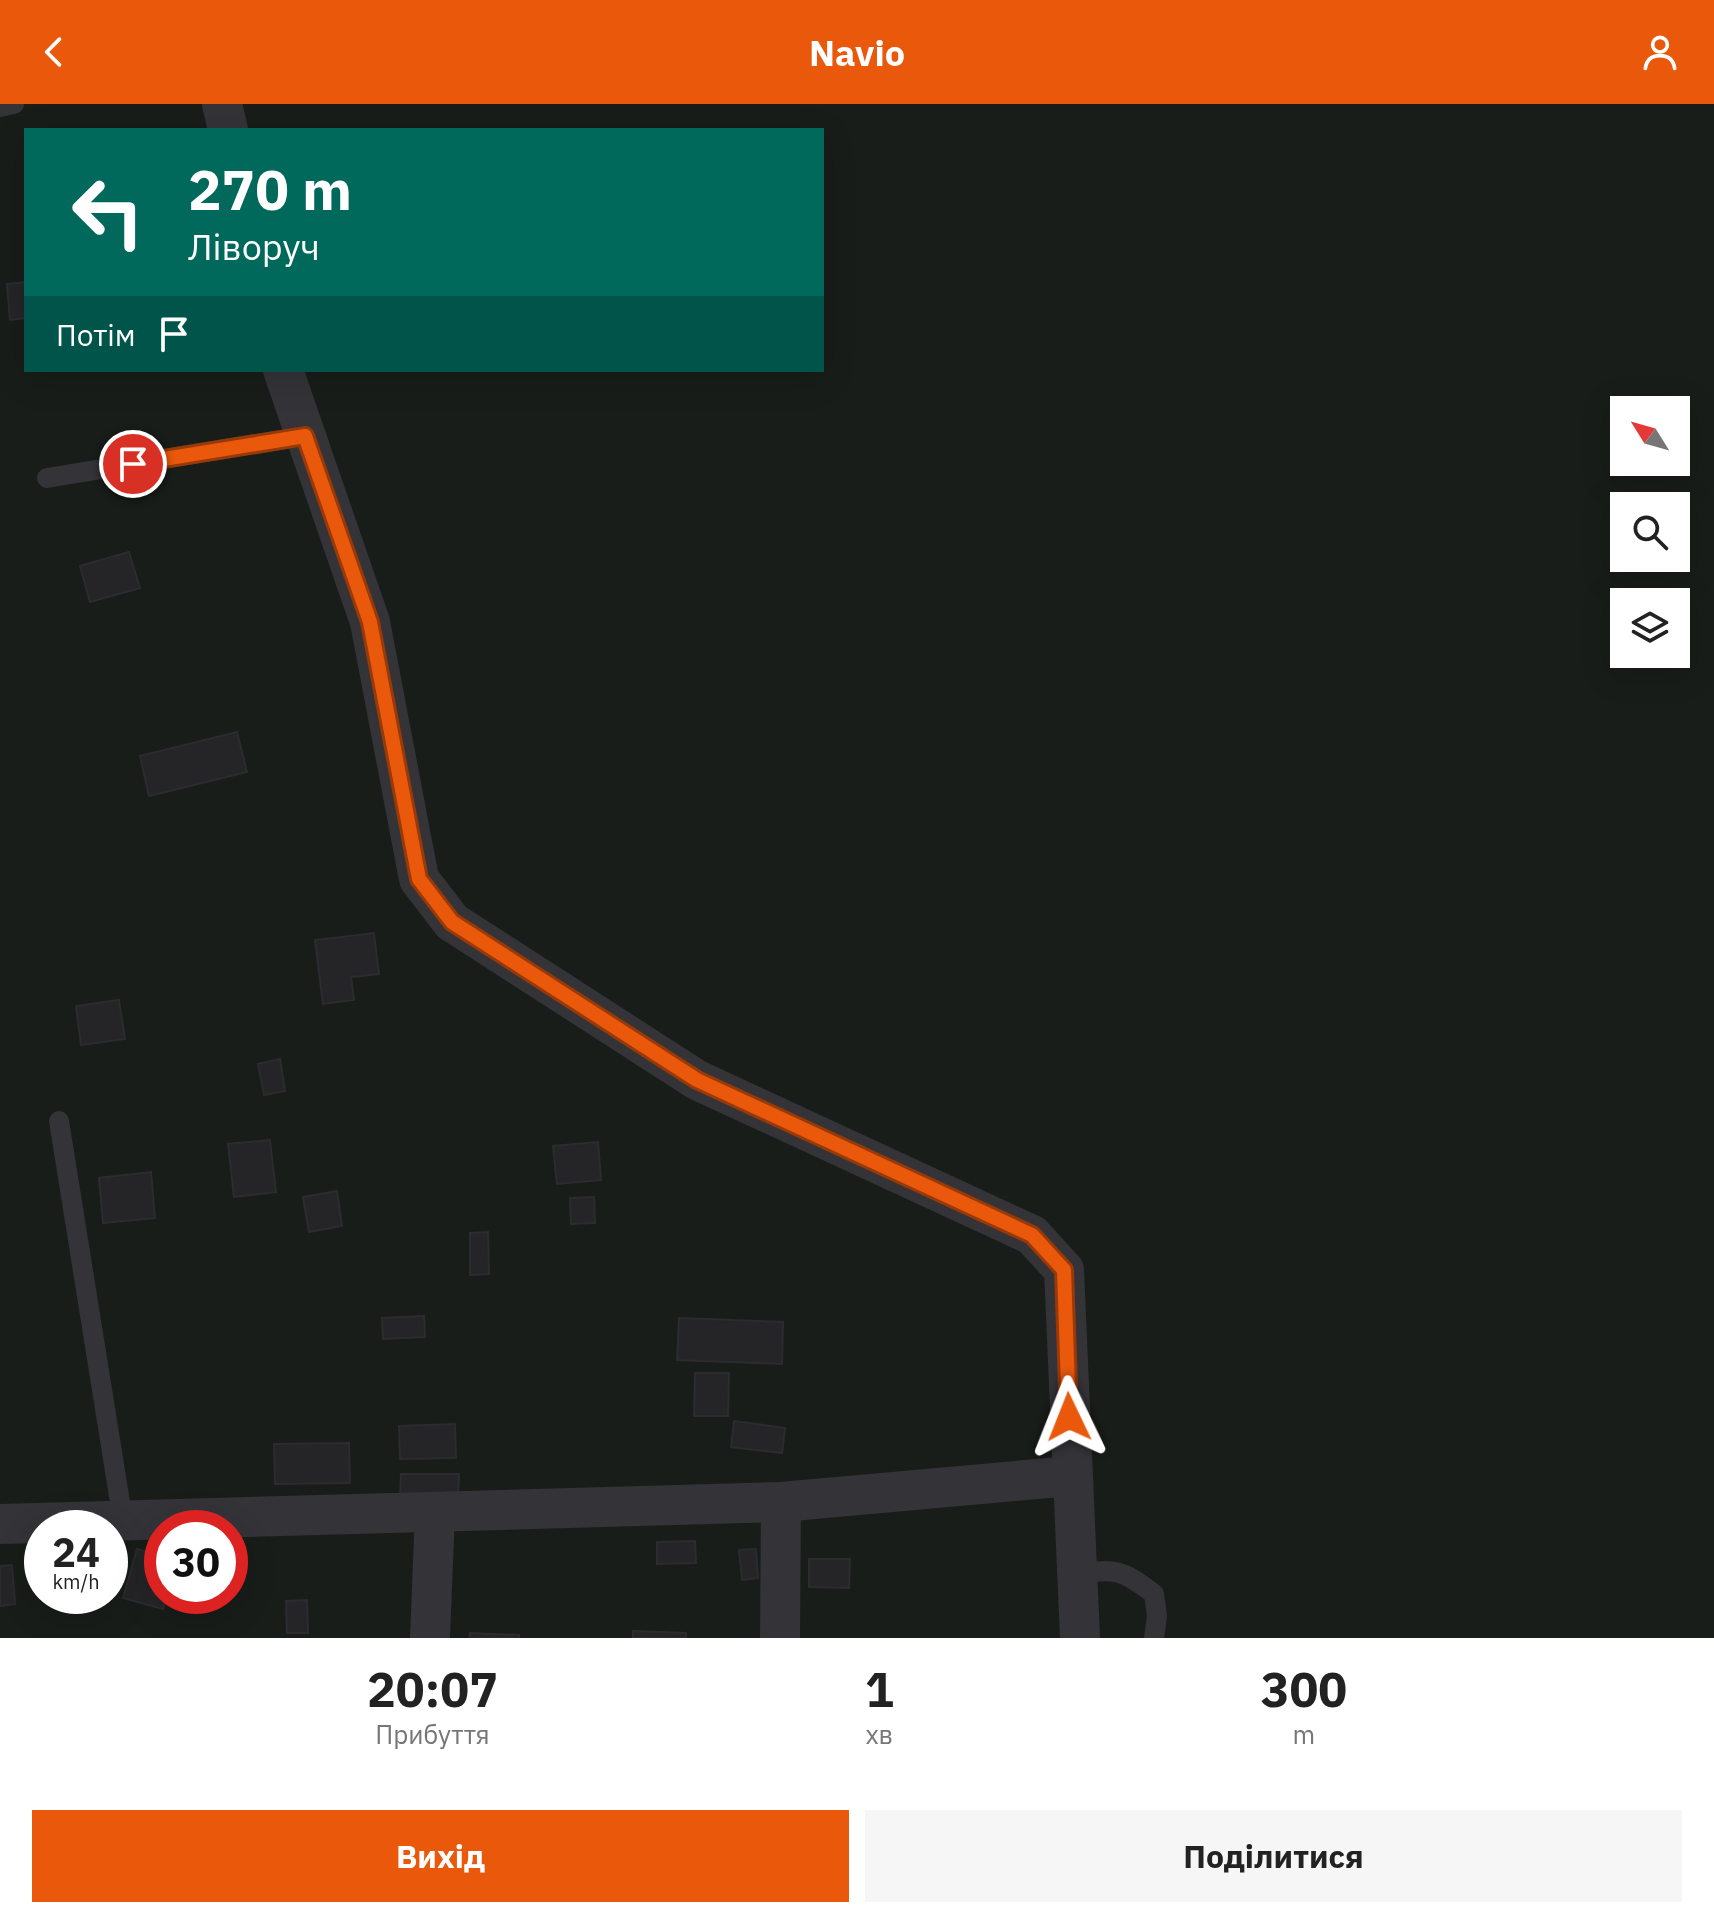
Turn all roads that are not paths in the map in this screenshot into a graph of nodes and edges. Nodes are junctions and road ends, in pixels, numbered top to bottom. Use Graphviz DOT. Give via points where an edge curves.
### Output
graph roads {
  1 [pos="14,104"];
  2 [pos="222,104"];
  3 [pos="0,107"];
  4 [pos="228,128"];
  5 [pos="284,372"];
  6 [pos="305,436"];
  7 [pos="47,478"];
  8 [pos="59,1121"];
  9 [pos="1071,1476"];
  10 [pos="781,1502"];
  11 [pos="121,1510"];
  12 [pos="435,1512"];
  13 [pos="128,1521"];
  14 [pos="24,1523"];
  15 [pos="0,1524"];
  16 [pos="1076,1575"];
  17 [pos="430,1638"];
  18 [pos="780,1638"];
  19 [pos="1080,1638"];
  20 [pos="1154,1638"];
  1 -- 3 [label="lane"];
  2 -- 4 [label="street"];
  5 -- 6 [label="street"];
  6 -- 7 [label="lane"];
  6 -- 9 [label="street" via="370,622 419,879 452,922 697,1080 1032,1235 1064,1270"];
  8 -- 11 [label="lane"];
  9 -- 10 [label="street"];
  9 -- 16 [label="street"];
  10 -- 12 [label="street"];
  10 -- 18 [label="street"];
  12 -- 13 [label="street"];
  12 -- 17 [label="street"];
  14 -- 15 [label="street"];
  16 -- 19 [label="street"];
  16 -- 20 [label="lane" via="1111,1569 1131,1576 1154,1594"];
}
